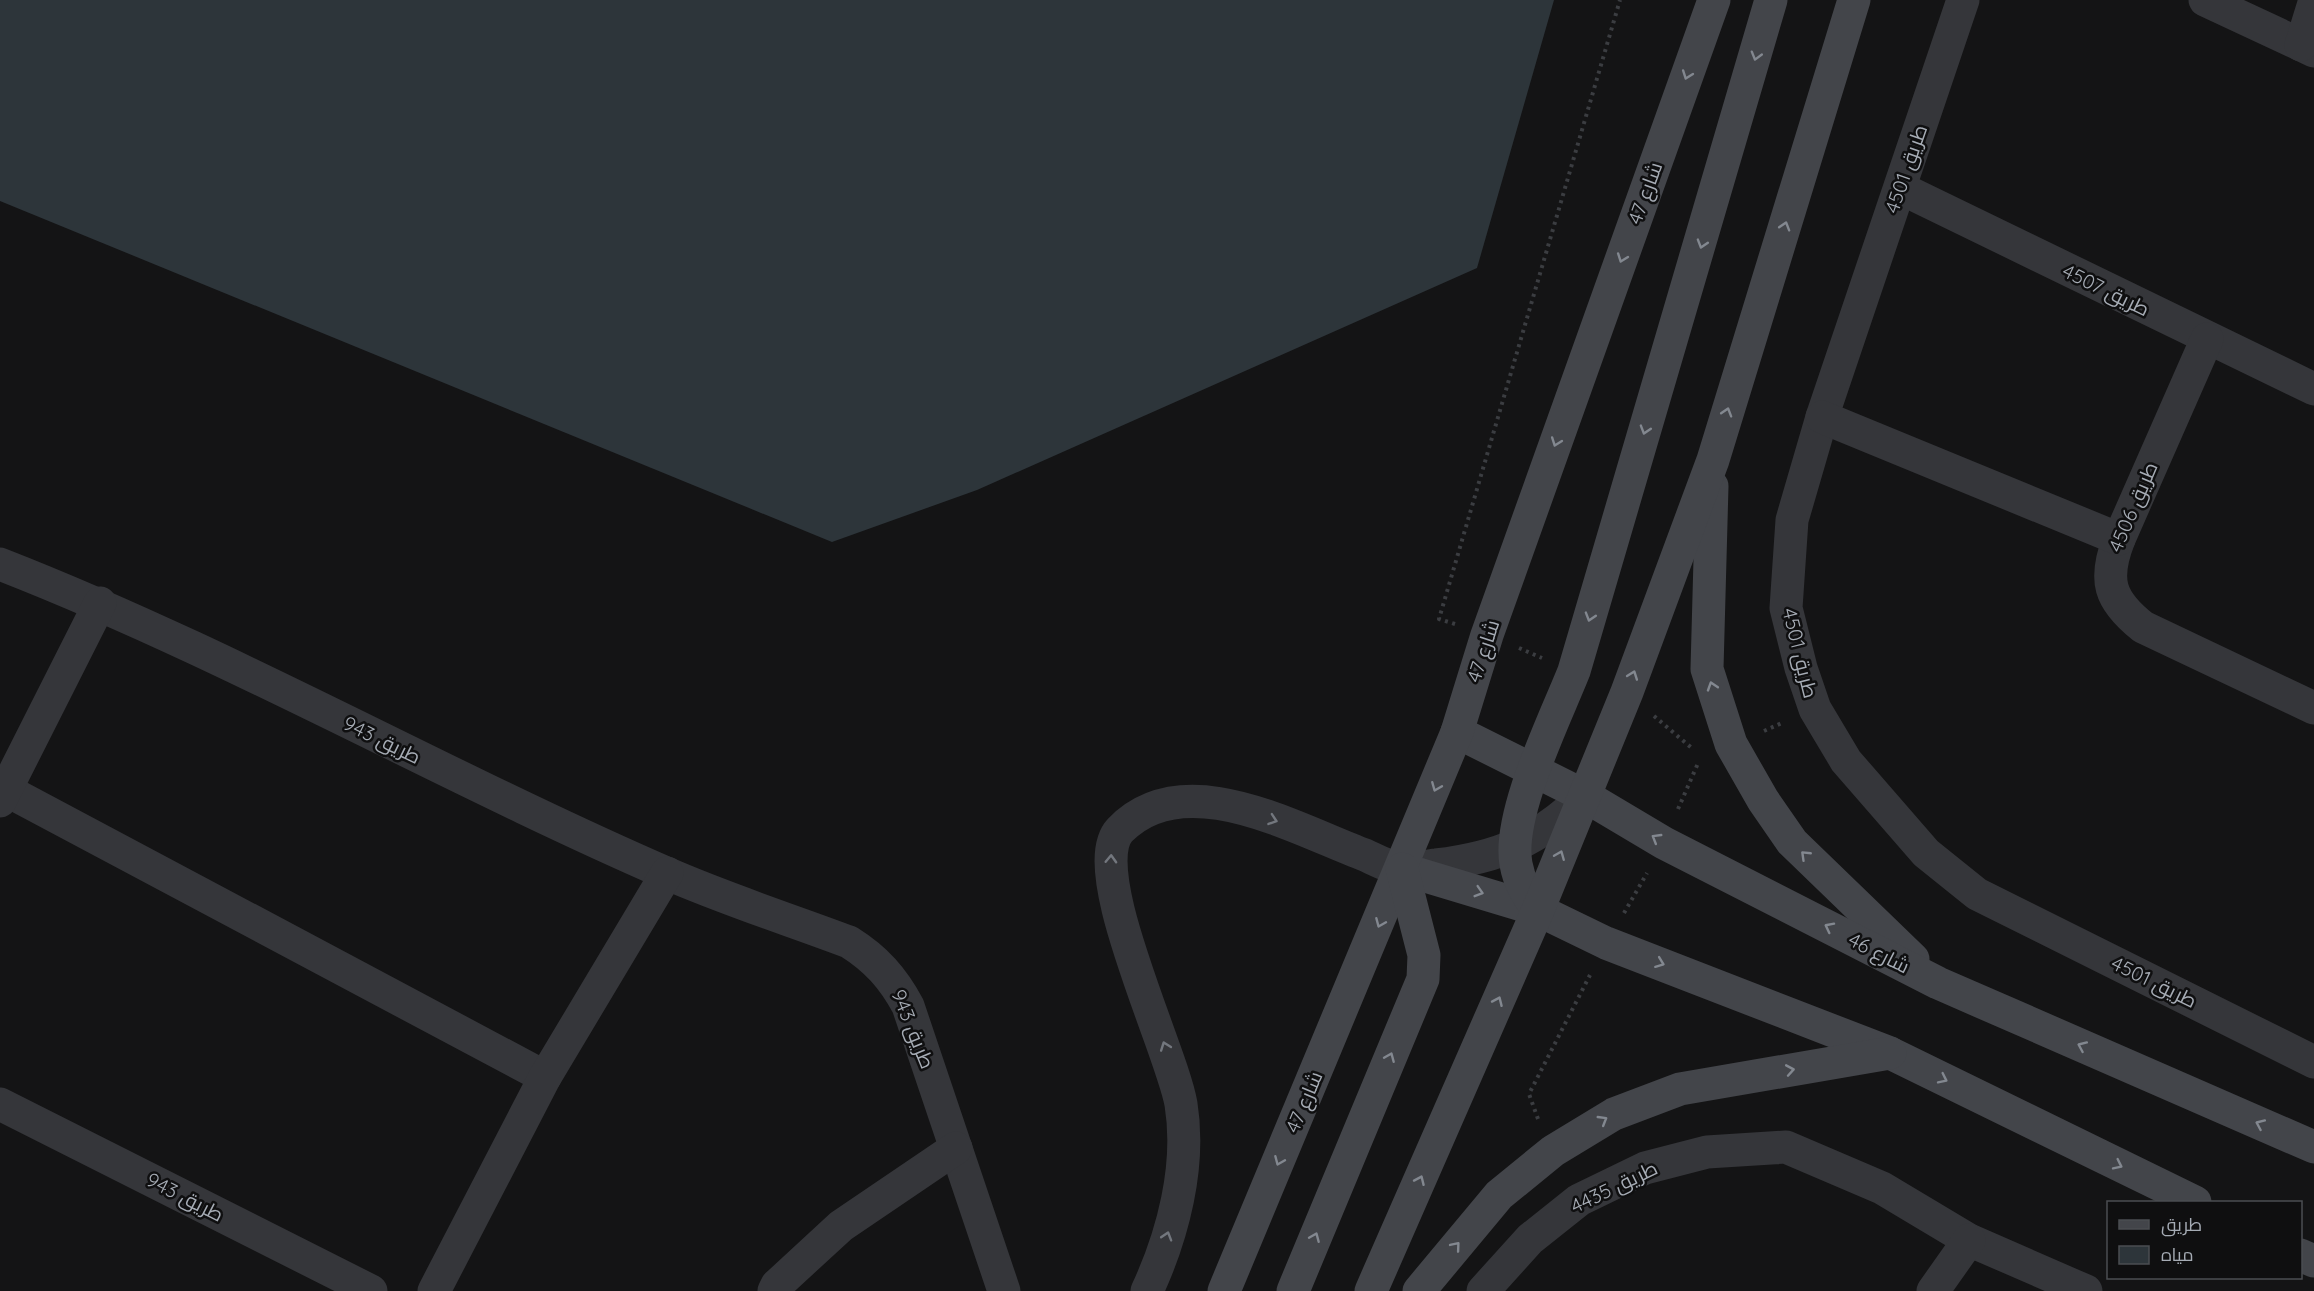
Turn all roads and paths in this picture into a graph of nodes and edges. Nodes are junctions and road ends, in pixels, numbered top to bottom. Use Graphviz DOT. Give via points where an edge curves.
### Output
graph roads {
  1 [pos="1714,0"];
  2 [pos="1772,0"];
  3 [pos="1854,0"];
  4 [pos="1963,0"];
  5 [pos="2205,0"];
  6 [pos="2314,3"];
  7 [pos="2308,48"];
  8 [pos="1900,188"];
  9 [pos="2207,339"];
  10 [pos="2314,389"];
  11 [pos="1822,417"];
  12 [pos="1713,460"];
  13 [pos="2118,539"];
  14 [pos="0,564"];
  15 [pos="100,603"];
  16 [pos="2314,708"];
  17 [pos="1457,732"];
  18 [pos="1534,772"];
  19 [pos="3,796"];
  20 [pos="1585,796"];
  21 [pos="1515,847"];
  22 [pos="1402,869"];
  23 [pos="667,873"];
  24 [pos="1538,910"];
  25 [pos="1938,983"];
  26 [pos="1890,1053"];
  27 [pos="2314,1062"];
  28 [pos="545,1077"];
  29 [pos="0,1104"];
  30 [pos="2314,1147"];
  31 [pos="956,1148"];
  32 [pos="2191,1201"];
  33 [pos="1969,1240"];
  34 [pos="371,1291"];
  35 [pos="434,1291"];
  36 [pos="774,1291"];
  37 [pos="1004,1291"];
  38 [pos="1147,1291"];
  39 [pos="1224,1291"];
  40 [pos="1293,1291"];
  41 [pos="1371,1291"];
  42 [pos="1419,1291"];
  43 [pos="1483,1291"];
  44 [pos="1933,1291"];
  45 [pos="2085,1291"];
  1 -- 17 [label="main road, شارع 47, one-way" via="1487,635"];
  2 -- 18 [label="main road, one-way" via="1574,671"];
  12 -- 3 [label="main road, one-way"];
  4 -- 8 [label="street, طريق 4501"];
  5 -- 7 [label="street"];
  6 -- 7 [label="street"];
  8 -- 9 [label="street, طريق 4507"];
  8 -- 11 [label="street, طريق 4501"];
  9 -- 10 [label="street, طريق 4507"];
  9 -- 13 [label="street, طريق 4506"];
  11 -- 13 [label="street"];
  11 -- 27 [label="street, طريق 4501" via="1792,520 1786,608 1815,709 1846,762 1926,853 1977,894"];
  20 -- 12 [label="main road, one-way"];
  25 -- 12 [label="main road, one-way" via="1792,842 1731,744 1707,669"];
  13 -- 16 [label="street, طريق 4506" via="2109,563 2111,589 2123,611 2144,627"];
  14 -- 15 [label="street, طريق 943"];
  15 -- 19 [label="street"];
  15 -- 23 [label="street, طريق 943"];
  17 -- 18 [label="main road, شارع 46"];
  17 -- 22 [label="main road, شارع 47, one-way"];
  18 -- 20 [label="main road, شارع 46"];
  18 -- 21 [label="main road" via="1516,830"];
  19 -- 28 [label="street"];
  20 -- 21 [label="street" via="1557,822"];
  24 -- 20 [label="main road, one-way"];
  25 -- 20 [label="main road, شارع 46, one-way" via="1664,843"];
  21 -- 22 [label="street" via="1475,860"];
  21 -- 24 [label="main road" via="1520,881"];
  22 -- 24 [label="main road, one-way"];
  38 -- 22 [label="street, one-way" via="1168,1234 1184,1150 1181,1104 1170,1060 1117,905 1109,855 1119,831 1158,806 1179,800 1209,800"];
  22 -- 39 [label="main road, شارع 47, one-way"];
  40 -- 22 [label="main road, one-way" via="1423,979 1424,955"];
  23 -- 28 [label="street"];
  23 -- 31 [label="street, طريق 943" via="849,942 884,969 908,1006"];
  24 -- 26 [label="main road, one-way" via="1606,943"];
  41 -- 24 [label="main road, one-way"];
  30 -- 25 [label="main road, شارع 46, one-way"];
  26 -- 32 [label="main road, one-way"];
  42 -- 26 [label="main road, one-way" via="1499,1195 1553,1150 1614,1114 1680,1089"];
  28 -- 35 [label="street"];
  29 -- 34 [label="street, طريق 943"];
  31 -- 36 [label="street" via="841,1226"];
  31 -- 37 [label="street, طريق 943"];
  33 -- 43 [label="street, طريق 4435" via="1882,1188 1786,1147 1707,1152 1645,1168 1579,1200 1530,1239"];
  33 -- 44 [label="street"];
  33 -- 45 [label="street, طريق 4435"];
}
